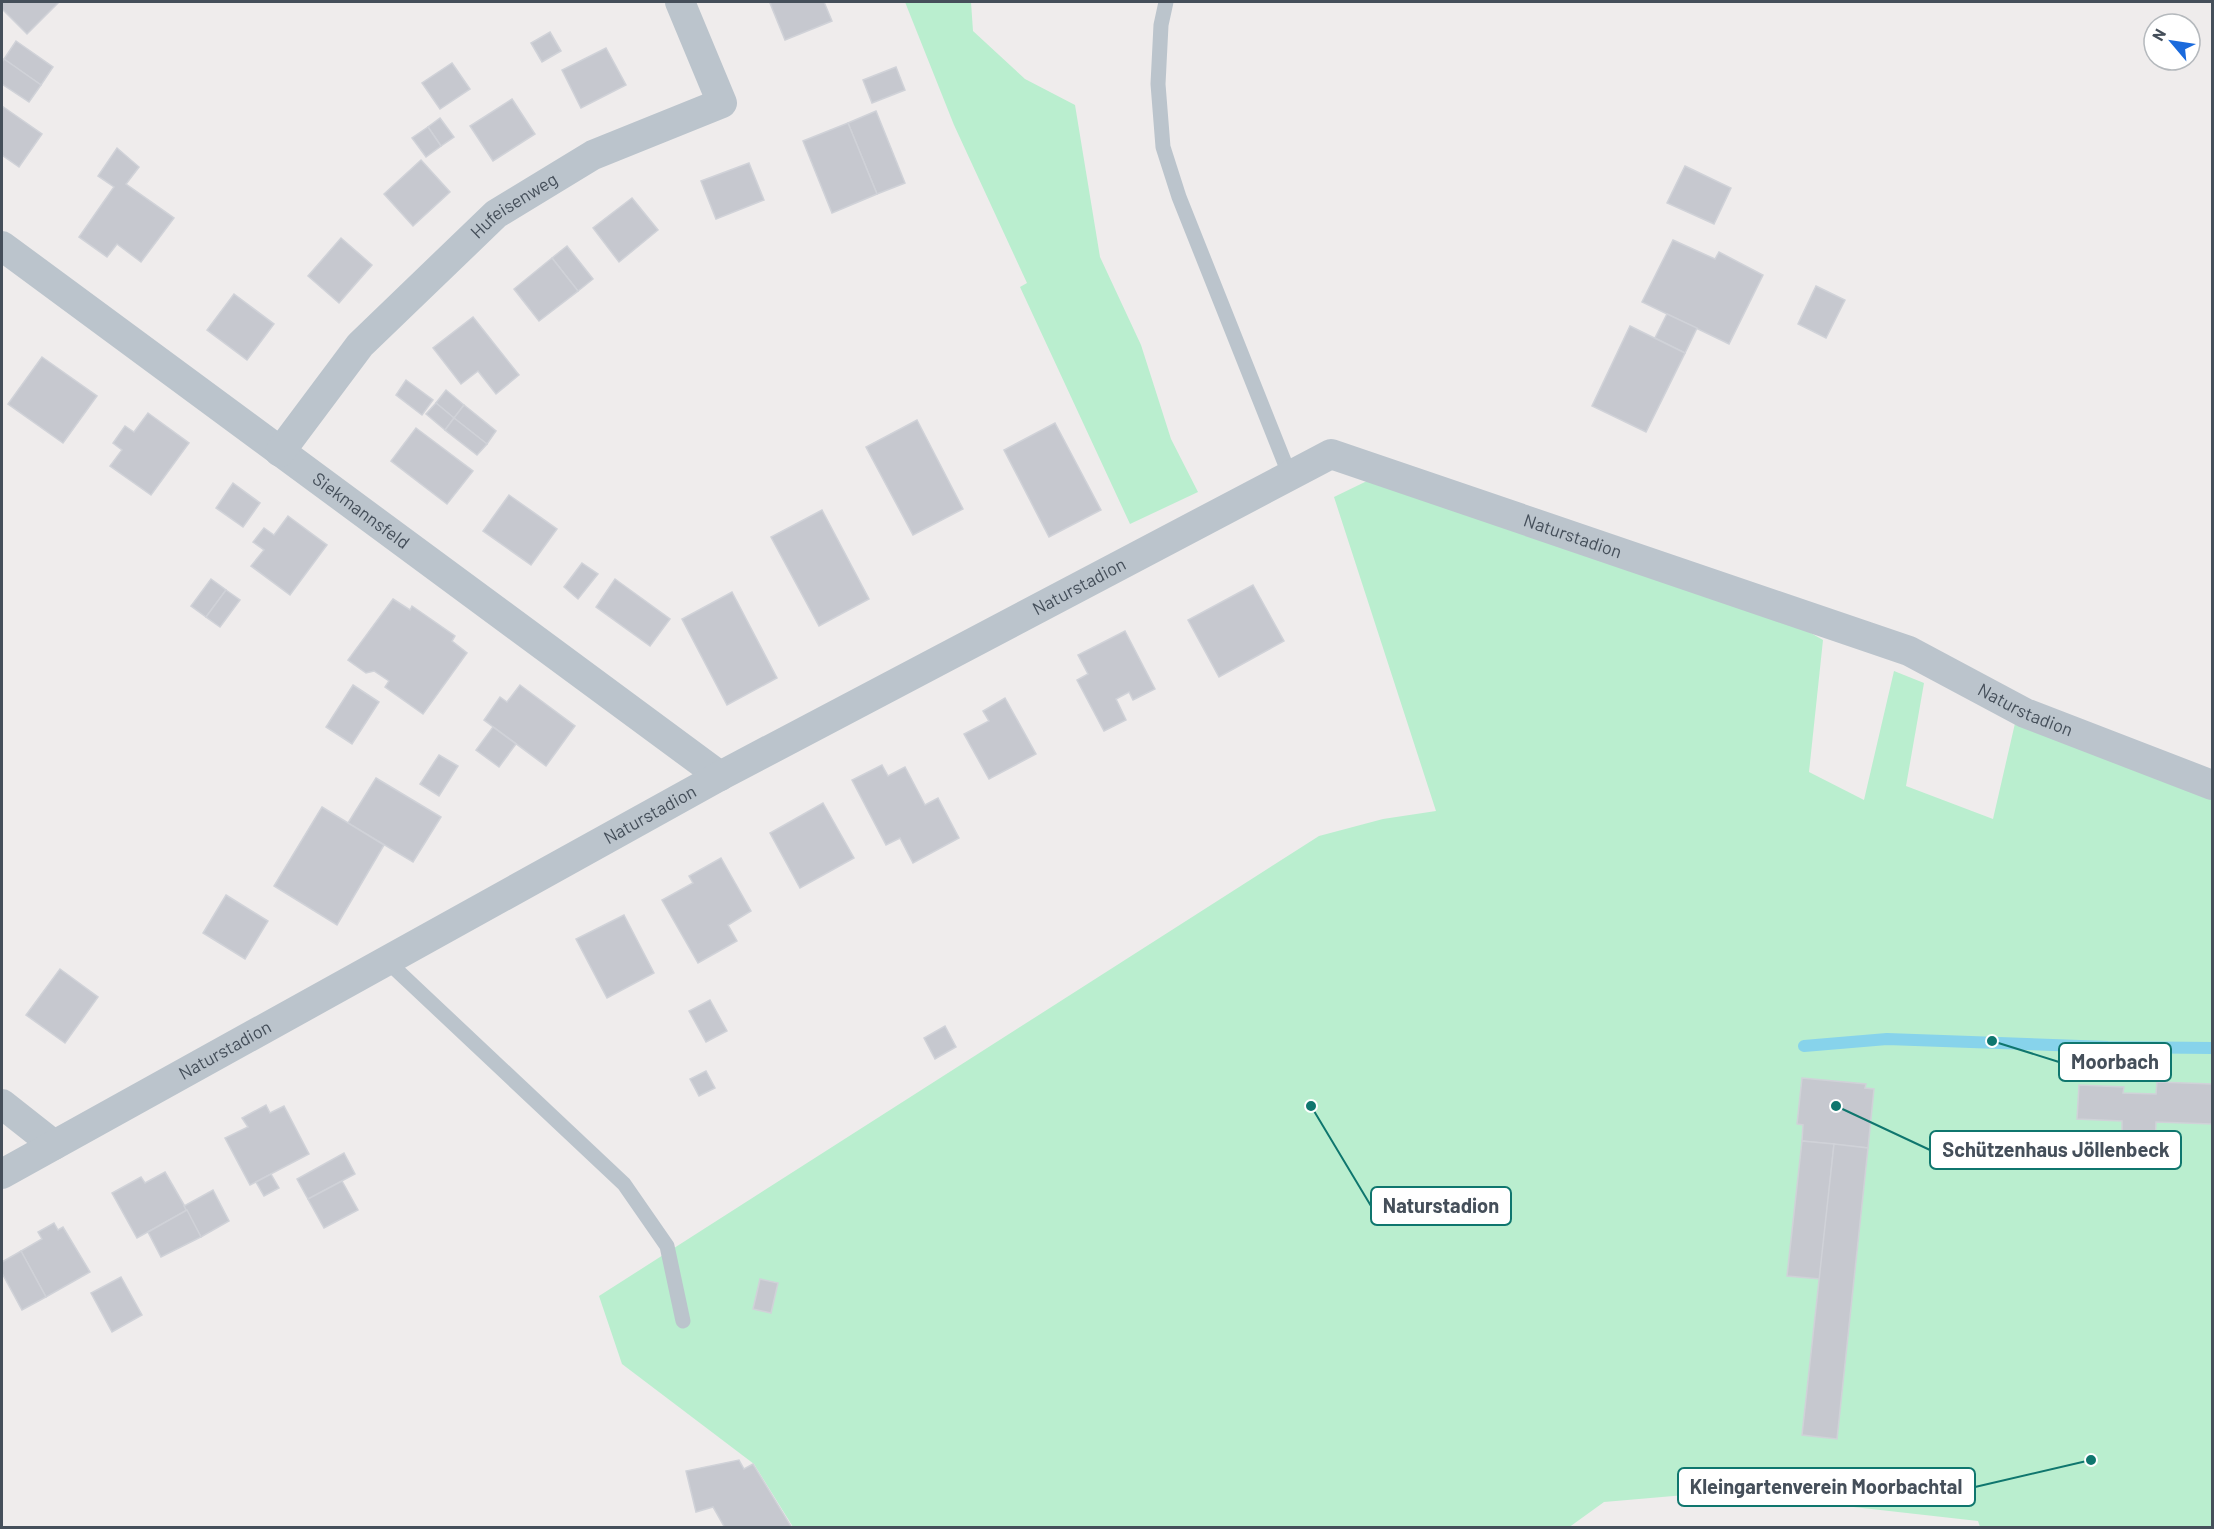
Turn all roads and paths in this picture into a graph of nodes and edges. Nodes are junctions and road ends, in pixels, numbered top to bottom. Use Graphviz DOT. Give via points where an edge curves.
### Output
graph roads {
  1 [pos="680,2"];
  2 [pos="1166,2"];
  3 [pos="2,246"];
  4 [pos="280,452"];
  5 [pos="1290,476"];
  6 [pos="720,776"];
  7 [pos="2212,785"];
  8 [pos="387,961"];
  9 [pos="2,1104"];
  10 [pos="54,1145"];
  11 [pos="2,1174"];
  12 [pos="683,1321"];
  1 -- 4 [label="street, Hufeisenweg" via="722,103 593,155 496,214 360,345"];
  2 -- 5 [label="lane" via="1158,84 1163,147 1179,197"];
  3 -- 4 [label="street, Siekmannsfeld"];
  4 -- 6 [label="street, Siekmannsfeld"];
  5 -- 6 [label="street, Naturstadion"];
  5 -- 7 [label="street, Naturstadion" via="1331,454 1909,651 2025,713"];
  6 -- 8 [label="street, Naturstadion"];
  8 -- 10 [label="street, Naturstadion"];
  8 -- 12 [label="lane" via="624,1184 667,1246"];
  9 -- 10 [label="street"];
  10 -- 11 [label="street, Naturstadion"];
}
